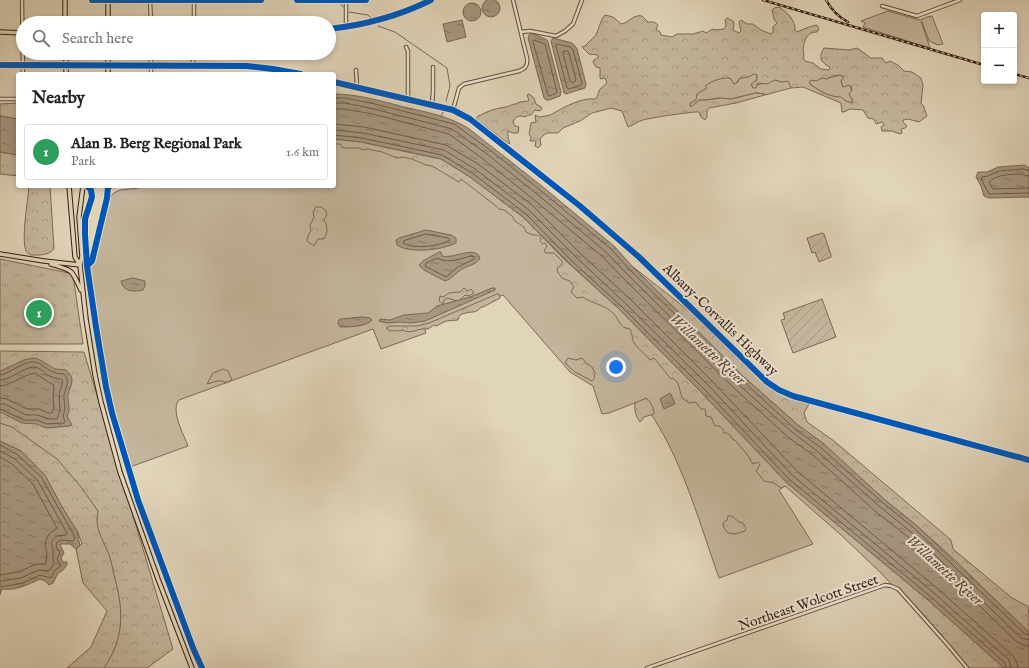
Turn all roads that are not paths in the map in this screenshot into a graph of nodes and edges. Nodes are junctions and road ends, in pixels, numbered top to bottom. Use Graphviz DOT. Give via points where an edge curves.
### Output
graph roads {
  1 [pos="22,0"];
  2 [pos="65,0"];
  3 [pos="92,0"];
  4 [pos="108,0"];
  5 [pos="150,0"];
  6 [pos="194,0"];
  7 [pos="261,0"];
  8 [pos="297,0"];
  9 [pos="346,0"];
  10 [pos="366,0"];
  11 [pos="431,0"];
  12 [pos="513,0"];
  13 [pos="582,0"];
  14 [pos="960,0"];
  15 [pos="882,6"];
  16 [pos="22,16"];
  17 [pos="65,16"];
  18 [pos="108,16"];
  19 [pos="151,16"];
  20 [pos="194,16"];
  21 [pos="346,27"];
  22 [pos="336,28"];
  23 [pos="0,32"];
  24 [pos="521,32"];
  25 [pos="16,33"];
  26 [pos="406,47"];
  27 [pos="23,60"];
  28 [pos="66,60"];
  29 [pos="108,60"];
  30 [pos="151,60"];
  31 [pos="193,60"];
  32 [pos="0,65"];
  33 [pos="23,65"];
  34 [pos="151,65"];
  35 [pos="193,65"];
  36 [pos="66,66"];
  37 [pos="108,66"];
  38 [pos="433,67"];
  39 [pos="356,70"];
  40 [pos="23,72"];
  41 [pos="66,72"];
  42 [pos="108,72"];
  43 [pos="151,72"];
  44 [pos="290,72"];
  45 [pos="336,82"];
  46 [pos="357,87"];
  47 [pos="408,98"];
  48 [pos="0,99"];
  49 [pos="16,99"];
  50 [pos="432,104"];
  51 [pos="453,110"];
  52 [pos="69,188"];
  53 [pos="83,188"];
  54 [pos="0,254"];
  55 [pos="44,261"];
  56 [pos="80,265"];
  57 [pos="83,293"];
  58 [pos="1029,460"];
  59 [pos="198,658"];
  60 [pos="192,668"];
  61 [pos="202,668"];
  62 [pos="647,668"];
  63 [pos="967,668"];
  1 -- 16 [label="street"];
  2 -- 17 [label="highway"];
  3 -- 4 [label="highway"];
  4 -- 5 [label="highway"];
  4 -- 18 [label="highway"];
  5 -- 6 [label="highway"];
  5 -- 19 [label="street"];
  6 -- 7 [label="highway"];
  6 -- 20 [label="street"];
  8 -- 9 [label="highway"];
  9 -- 10 [label="highway"];
  9 -- 21 [label="street"];
  11 -- 21 [label="highway" via="391,16"];
  12 -- 24 [label="street"];
  13 -- 24 [label="street" via="573,24 566,31 556,36 530,31"];
  14 -- 15 [label="street" via="917,16"];
  21 -- 22 [label="highway"];
  23 -- 25 [label="highway"];
  24 -- 51 [label="street" via="527,58 526,67 519,71 464,84 459,88"];
  26 -- 47 [label="street"];
  27 -- 33 [label="street"];
  28 -- 36 [label="highway"];
  29 -- 37 [label="highway"];
  30 -- 34 [label="street"];
  31 -- 35 [label="street"];
  32 -- 33 [label="street"];
  33 -- 36 [label="street"];
  33 -- 40 [label="street"];
  34 -- 35 [label="highway"];
  34 -- 37 [label="highway"];
  34 -- 43 [label="street"];
  35 -- 44 [label="highway" via="248,66"];
  36 -- 37 [label="highway"];
  36 -- 41 [label="highway"];
  37 -- 42 [label="highway"];
  38 -- 50 [label="street"];
  39 -- 46 [label="street"];
  45 -- 46 [label="highway, Albany-Corvallis Highway"];
  46 -- 47 [label="highway, Albany-Corvallis Highway"];
  47 -- 50 [label="highway, Albany-Corvallis Highway"];
  48 -- 49 [label="street"];
  50 -- 51 [label="highway, Albany-Corvallis Highway"];
  51 -- 58 [label="highway, Albany-Corvallis Highway" via="484,129 580,206 639,257 773,386 800,398"];
  52 -- 56 [label="highway" via="75,257"];
  53 -- 56 [label="highway"];
  54 -- 55 [label="highway"];
  55 -- 56 [label="highway"];
  55 -- 57 [label="highway" via="71,271"];
  56 -- 57 [label="highway"];
  57 -- 60 [label="highway" via="95,375 109,436"];
  59 -- 61 [label="street"];
  62 -- 63 [label="street, Northeast Wolcott Street" via="885,586 898,589"];
}
